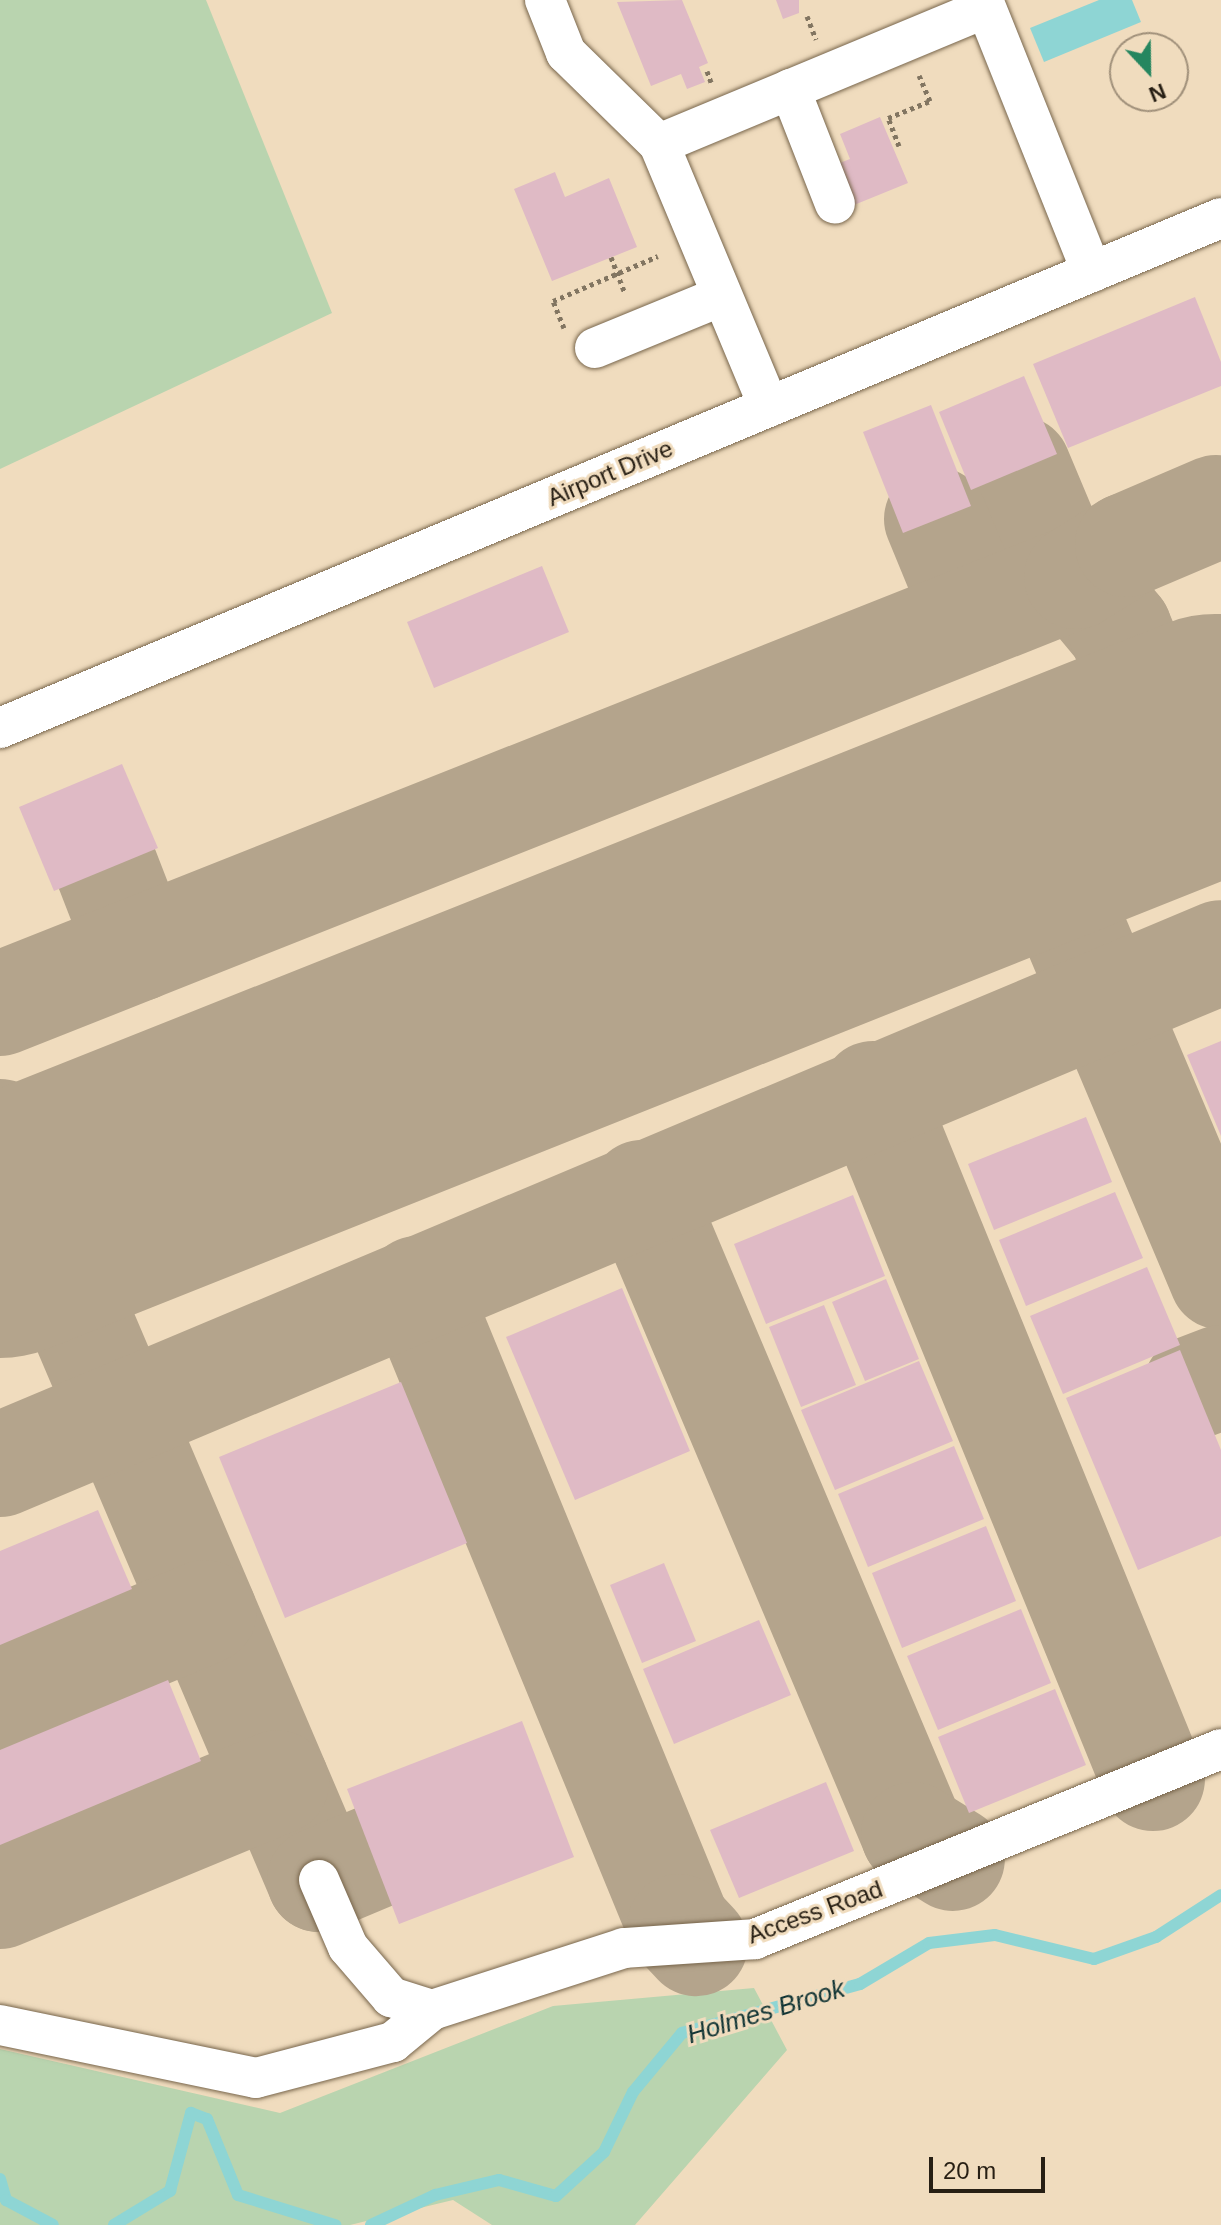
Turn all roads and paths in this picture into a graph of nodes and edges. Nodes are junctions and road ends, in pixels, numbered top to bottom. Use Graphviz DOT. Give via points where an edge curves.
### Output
graph roads {
  1 [pos="559,4"];
  2 [pos="984,4"];
  3 [pos="906,41"];
  4 [pos="790,89"];
  5 [pos="659,144"];
  6 [pos="899,146"];
  7 [pos="835,204"];
  8 [pos="1221,218"];
  9 [pos="658,256"];
  10 [pos="611,257"];
  11 [pos="1092,272"];
  12 [pos="618,274"];
  13 [pos="722,296"];
  14 [pos="630,305"];
  15 [pos="580,338"];
  16 [pos="769,407"];
  17 [pos="0,728"];
  18 [pos="1221,1749"];
  19 [pos="319,1880"];
  20 [pos="432,2010"];
  21 [pos="0,2025"];
  1 -- 5 [label="lane" via="566,53"];
  2 -- 3 [label="lane"];
  2 -- 11 [label="lane"];
  3 -- 4 [label="lane"];
  3 -- 6 [label="path" via="930,101 888,118"];
  4 -- 5 [label="lane"];
  4 -- 7 [label="lane"];
  5 -- 13 [label="lane"];
  8 -- 11 [label="lane, Airport Drive"];
  9 -- 12 [label="path"];
  10 -- 12 [label="path"];
  11 -- 16 [label="lane, Airport Drive"];
  12 -- 14 [label="path"];
  12 -- 15 [label="path" via="553,301"];
  13 -- 15 [label="lane"];
  13 -- 16 [label="lane"];
  16 -- 17 [label="lane, Airport Drive"];
  18 -- 20 [label="lane, Access Road" via="755,1939 624,1948"];
  19 -- 20 [label="lane" via="348,1947 391,1997"];
  20 -- 21 [label="lane" via="393,2042 256,2078"];
}
